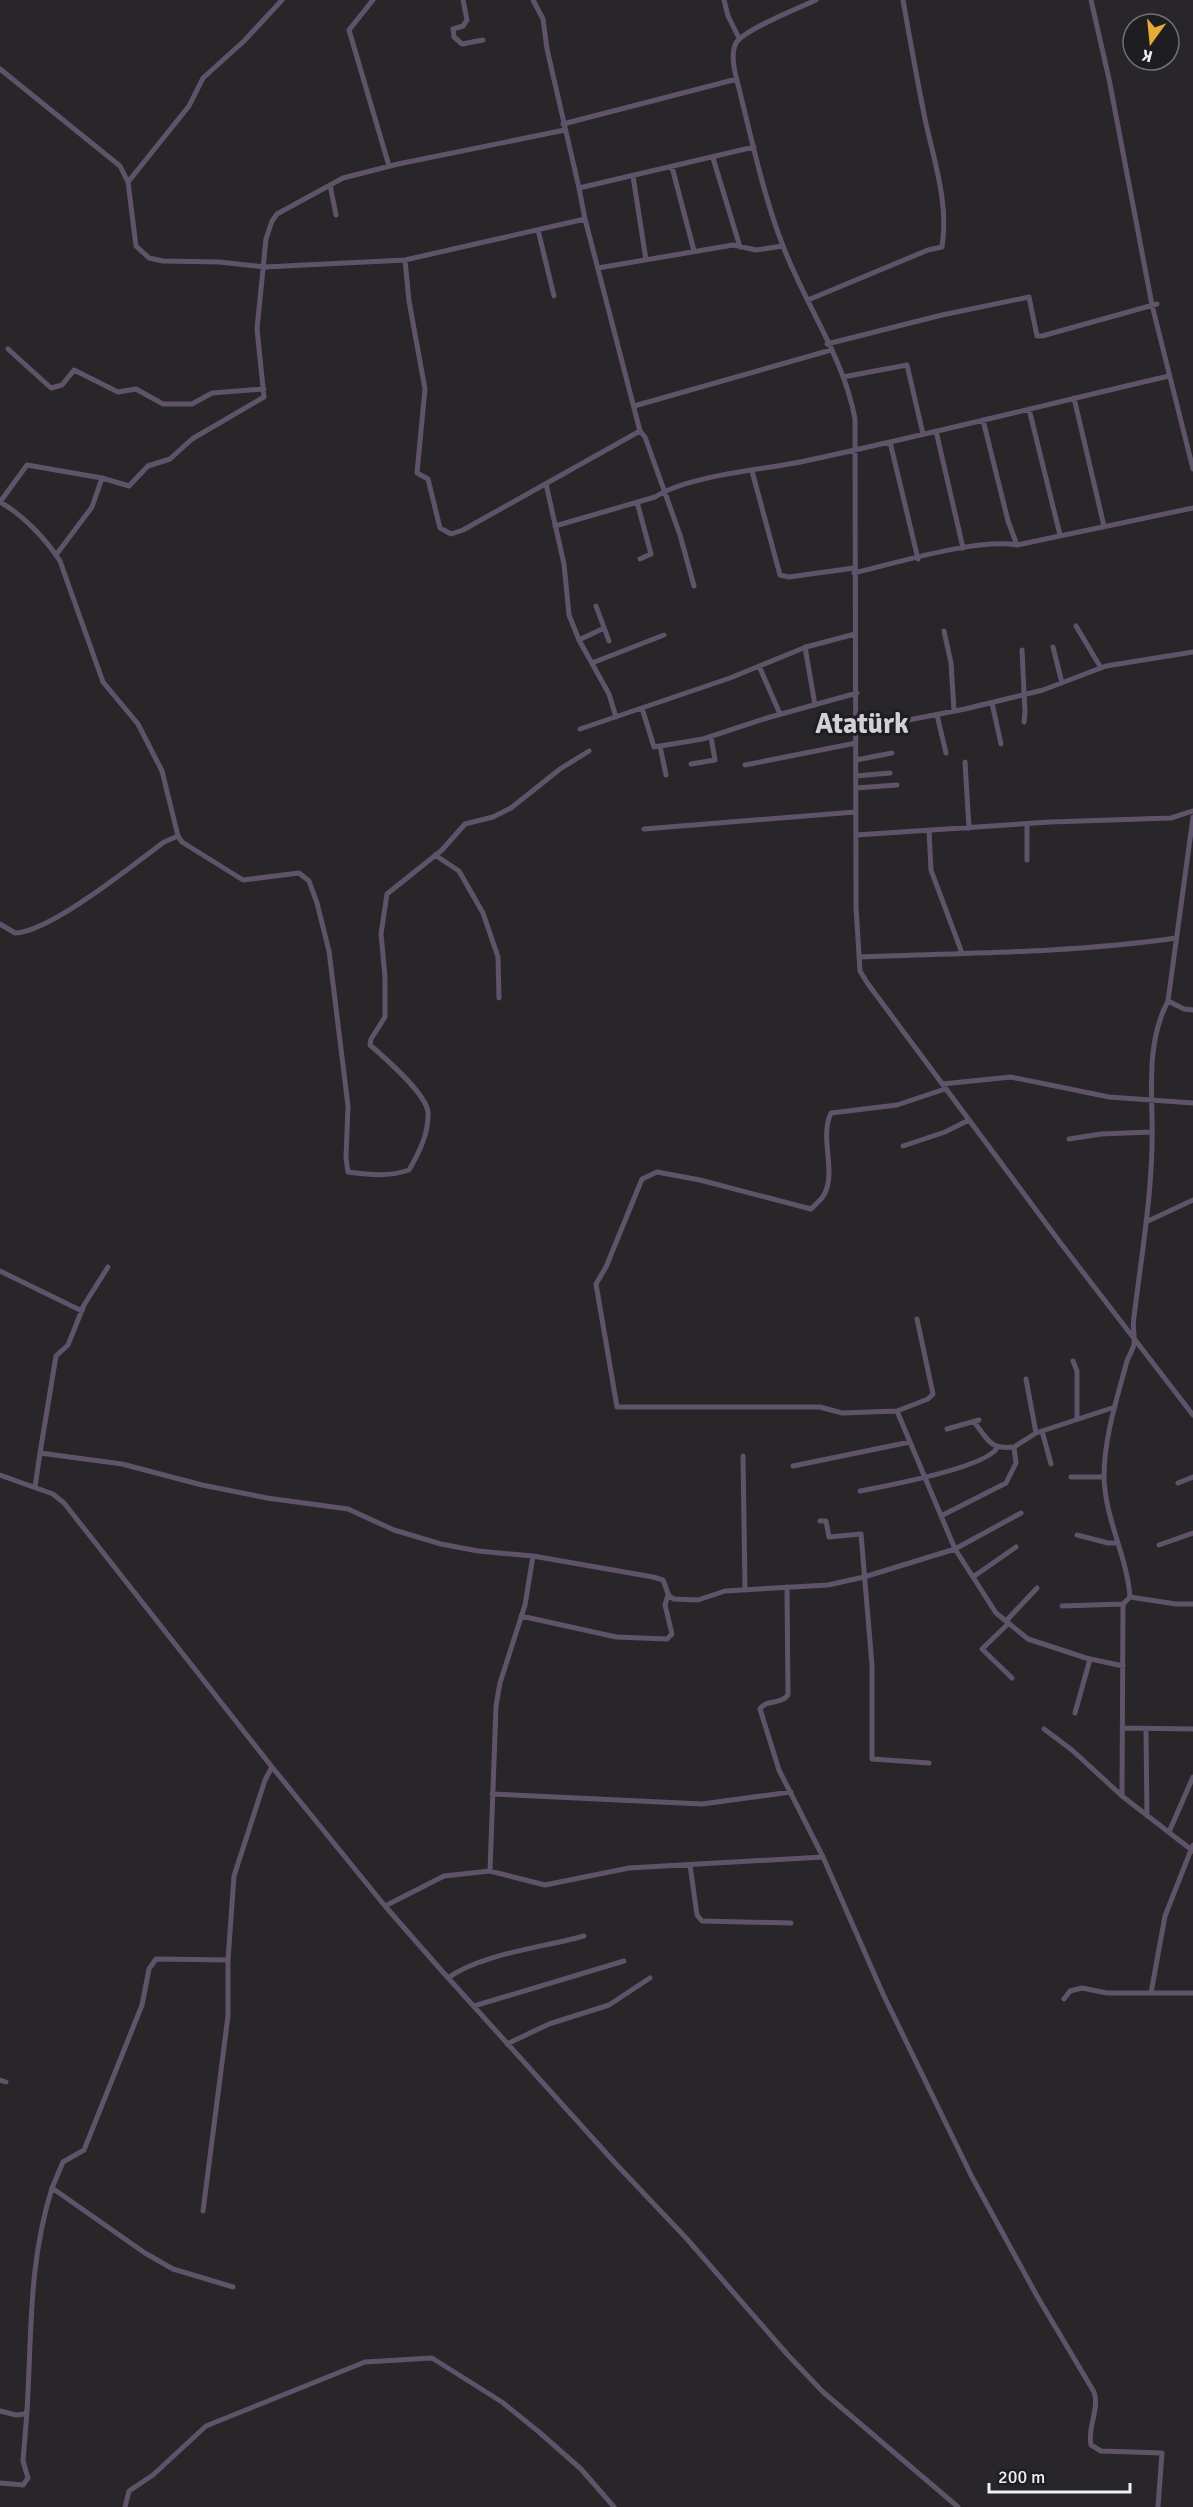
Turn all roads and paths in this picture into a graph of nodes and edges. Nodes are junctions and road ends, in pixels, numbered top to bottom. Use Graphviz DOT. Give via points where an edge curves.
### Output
graph roads {
  1 [pos="282,0"];
  2 [pos="373,0"];
  3 [pos="463,0"];
  4 [pos="533,0"];
  5 [pos="724,0"];
  6 [pos="816,0"];
  7 [pos="903,0"];
  8 [pos="1091,0"];
  9 [pos="740,38"];
  10 [pos="483,40"];
  11 [pos="0,69"];
  12 [pos="737,79"];
  13 [pos="564,127"];
  14 [pos="754,147"];
  15 [pos="713,158"];
  16 [pos="389,166"];
  17 [pos="672,167"];
  18 [pos="633,176"];
  19 [pos="128,182"];
  20 [pos="330,184"];
  21 [pos="579,188"];
  22 [pos="336,215"];
  23 [pos="585,219"];
  24 [pos="538,230"];
  25 [pos="783,246"];
  26 [pos="740,247"];
  27 [pos="694,251"];
  28 [pos="405,260"];
  29 [pos="646,260"];
  30 [pos="265,267"];
  31 [pos="598,268"];
  32 [pos="554,296"];
  33 [pos="808,300"];
  34 [pos="1154,304"];
  35 [pos="827,344"];
  36 [pos="8,349"];
  37 [pos="831,350"];
  38 [pos="1169,376"];
  39 [pos="843,377"];
  40 [pos="264,389"];
  41 [pos="1074,398"];
  42 [pos="634,406"];
  43 [pos="1029,409"];
  44 [pos="983,420"];
  45 [pos="936,430"];
  46 [pos="640,431"];
  47 [pos="923,434"];
  48 [pos="890,442"];
  49 [pos="856,450"];
  50 [pos="1193,469"];
  51 [pos="752,471"];
  52 [pos="102,478"];
  53 [pos="546,484"];
  54 [pos="664,491"];
  55 [pos="0,502"];
  56 [pos="638,502"];
  57 [pos="1193,508"];
  58 [pos="555,526"];
  59 [pos="1104,526"];
  60 [pos="1060,535"];
  61 [pos="1017,545"];
  62 [pos="963,548"];
  63 [pos="56,555"];
  64 [pos="639,559"];
  65 [pos="918,559"];
  66 [pos="854,571"];
  67 [pos="694,586"];
  68 [pos="596,606"];
  69 [pos="1076,626"];
  70 [pos="604,628"];
  71 [pos="944,631"];
  72 [pos="664,634"];
  73 [pos="855,634"];
  74 [pos="579,640"];
  75 [pos="609,641"];
  76 [pos="805,647"];
  77 [pos="1053,647"];
  78 [pos="1022,650"];
  79 [pos="1193,652"];
  80 [pos="592,663"];
  81 [pos="759,666"];
  82 [pos="1101,668"];
  83 [pos="1062,683"];
  84 [pos="856,693"];
  85 [pos="1025,694"];
  86 [pos="992,703"];
  87 [pos="815,705"];
  88 [pos="642,708"];
  89 [pos="954,711"];
  90 [pos="780,714"];
  91 [pos="938,715"];
  92 [pos="616,717"];
  93 [pos="1024,722"];
  94 [pos="580,729"];
  95 [pos="856,730"];
  96 [pos="711,737"];
  97 [pos="856,743"];
  98 [pos="1001,744"];
  99 [pos="660,746"];
  100 [pos="589,751"];
  101 [pos="892,753"];
  102 [pos="945,753"];
  103 [pos="856,760"];
  104 [pos="965,762"];
  105 [pos="691,764"];
  106 [pos="746,765"];
  107 [pos="890,772"];
  108 [pos="666,775"];
  109 [pos="856,776"];
  110 [pos="897,784"];
  111 [pos="856,788"];
  112 [pos="1193,811"];
  113 [pos="855,812"];
  114 [pos="1193,817"];
  115 [pos="1027,824"];
  116 [pos="969,828"];
  117 [pos="644,829"];
  118 [pos="929,830"];
  119 [pos="856,835"];
  120 [pos="178,836"];
  121 [pos="435,855"];
  122 [pos="1027,860"];
  123 [pos="0,924"];
  124 [pos="1176,938"];
  125 [pos="962,953"];
  126 [pos="859,957"];
  127 [pos="499,998"];
  128 [pos="1168,1001"];
  129 [pos="1193,1010"];
  130 [pos="943,1087"];
  131 [pos="1150,1101"];
  132 [pos="1193,1103"];
  133 [pos="969,1120"];
  134 [pos="1151,1132"];
  135 [pos="1069,1139"];
  136 [pos="903,1146"];
  137 [pos="1193,1200"];
  138 [pos="1146,1222"];
  139 [pos="108,1267"];
  140 [pos="0,1271"];
  141 [pos="82,1311"];
  142 [pos="917,1319"];
  143 [pos="1133,1337"];
  144 [pos="1073,1361"];
  145 [pos="1026,1378"];
  146 [pos="1115,1407"];
  147 [pos="897,1411"];
  148 [pos="1193,1415"];
  149 [pos="1077,1419"];
  150 [pos="947,1429"];
  151 [pos="1039,1432"];
  152 [pos="910,1442"];
  153 [pos="1014,1447"];
  154 [pos="997,1448"];
  155 [pos="40,1453"];
  156 [pos="743,1456"];
  157 [pos="1051,1464"];
  158 [pos="793,1466"];
  159 [pos="0,1475"];
  160 [pos="1071,1477"];
  161 [pos="1104,1477"];
  162 [pos="1193,1477"];
  163 [pos="925,1479"];
  164 [pos="1178,1483"];
  165 [pos="35,1487"];
  166 [pos="860,1491"];
  167 [pos="1021,1513"];
  168 [pos="941,1516"];
  169 [pos="820,1521"];
  170 [pos="1193,1533"];
  171 [pos="1077,1535"];
  172 [pos="1118,1543"];
  173 [pos="1159,1545"];
  174 [pos="1016,1547"];
  175 [pos="955,1549"];
  176 [pos="533,1556"];
  177 [pos="864,1577"];
  178 [pos="973,1577"];
  179 [pos="787,1587"];
  180 [pos="745,1588"];
  181 [pos="1037,1588"];
  182 [pos="668,1595"];
  183 [pos="1130,1597"];
  184 [pos="1123,1604"];
  185 [pos="1193,1604"];
  186 [pos="1062,1605"];
  187 [pos="521,1616"];
  188 [pos="1007,1622"];
  189 [pos="1090,1659"];
  190 [pos="1123,1666"];
  191 [pos="1012,1678"];
  192 [pos="1075,1713"];
  193 [pos="1123,1728"];
  194 [pos="1044,1729"];
  195 [pos="1146,1729"];
  196 [pos="1193,1729"];
  197 [pos="929,1763"];
  198 [pos="272,1767"];
  199 [pos="1193,1777"];
  200 [pos="791,1792"];
  201 [pos="492,1794"];
  202 [pos="1122,1796"];
  203 [pos="1147,1816"];
  204 [pos="1169,1832"];
  205 [pos="1192,1848"];
  206 [pos="823,1857"];
  207 [pos="690,1865"];
  208 [pos="490,1871"];
  209 [pos="385,1906"];
  210 [pos="791,1923"];
  211 [pos="584,1936"];
  212 [pos="228,1960"];
  213 [pos="624,1961"];
  214 [pos="448,1978"];
  215 [pos="650,1978"];
  216 [pos="1151,1993"];
  217 [pos="1193,1993"];
  218 [pos="1064,2000"];
  219 [pos="474,2006"];
  220 [pos="507,2044"];
  221 [pos="52,2188"];
  222 [pos="203,2211"];
  223 [pos="233,2287"];
  224 [pos="27,2410"];
  225 [pos="0,2411"];
  226 [pos="0,2483"];
  227 [pos="125,2507"];
  228 [pos="614,2507"];
  229 [pos="958,2507"];
  230 [pos="1158,2507"];
  1 -- 19 [label="street" via="203,78 189,106"];
  2 -- 16 [label="street" via="349,30"];
  3 -- 10 [label="street" via="467,20 453,29 454,37 462,44"];
  4 -- 13 [label="street" via="543,19"];
  5 -- 9 [label="street"];
  6 -- 9 [label="street"];
  7 -- 33 [label="street" via="942,195 942,247"];
  8 -- 34 [label="street"];
  9 -- 12 [label="street" via="734,53"];
  11 -- 19 [label="street" via="120,166"];
  12 -- 13 [label="street"];
  12 -- 14 [label="street"];
  13 -- 16 [label="street"];
  13 -- 21 [label="street"];
  14 -- 15 [label="street"];
  14 -- 25 [label="street"];
  15 -- 17 [label="street"];
  15 -- 26 [label="street"];
  16 -- 20 [label="street"];
  17 -- 18 [label="street"];
  17 -- 27 [label="street"];
  18 -- 21 [label="street"];
  18 -- 29 [label="street"];
  19 -- 30 [label="street" via="136,246 149,258"];
  20 -- 22 [label="street"];
  20 -- 30 [label="street" via="277,214 266,239"];
  21 -- 23 [label="street"];
  23 -- 24 [label="street"];
  23 -- 31 [label="street"];
  24 -- 28 [label="street"];
  24 -- 32 [label="street"];
  25 -- 26 [label="street" via="756,250"];
  25 -- 33 [label="street"];
  26 -- 27 [label="street"];
  27 -- 29 [label="street"];
  28 -- 30 [label="street"];
  28 -- 53 [label="street" via="425,390 417,473 428,479 440,528 451,534 463,530"];
  29 -- 31 [label="street"];
  30 -- 40 [label="street" via="257,329"];
  31 -- 42 [label="street"];
  33 -- 35 [label="street"];
  34 -- 35 [label="street" via="1037,336 1029,297"];
  34 -- 38 [label="street"];
  35 -- 37 [label="street"];
  36 -- 40 [label="street" via="51,388 62,385 74,370 118,392 136,389 163,404 192,404 212,393"];
  37 -- 39 [label="street"];
  37 -- 42 [label="street"];
  38 -- 41 [label="street"];
  38 -- 50 [label="street"];
  39 -- 47 [label="street" via="907,365"];
  39 -- 49 [label="street" via="855,419"];
  40 -- 52 [label="street" via="264,397 255,404 192,439 170,459 148,466 129,486"];
  41 -- 43 [label="street"];
  41 -- 59 [label="street"];
  42 -- 46 [label="street"];
  43 -- 44 [label="street"];
  43 -- 60 [label="street"];
  44 -- 45 [label="street"];
  44 -- 61 [label="street"];
  45 -- 47 [label="street"];
  45 -- 62 [label="street"];
  46 -- 53 [label="street"];
  46 -- 54 [label="street"];
  47 -- 48 [label="street"];
  48 -- 49 [label="street"];
  48 -- 65 [label="street"];
  49 -- 51 [label="street"];
  49 -- 66 [label="street"];
  51 -- 54 [label="street" via="698,480"];
  51 -- 66 [label="street" via="780,575"];
  52 -- 55 [label="street" via="27,465"];
  52 -- 63 [label="street" via="92,507"];
  53 -- 58 [label="street"];
  54 -- 56 [label="street"];
  54 -- 67 [label="street"];
  55 -- 63 [label="street"];
  56 -- 58 [label="street"];
  56 -- 64 [label="street" via="651,554"];
  57 -- 59 [label="street"];
  58 -- 74 [label="street" via="569,615"];
  59 -- 60 [label="street"];
  60 -- 61 [label="street"];
  61 -- 62 [label="street" via="1001,542"];
  62 -- 65 [label="street"];
  63 -- 120 [label="street" via="104,682 138,724 162,771"];
  65 -- 66 [label="street"];
  66 -- 73 [label="street"];
  68 -- 70 [label="street"];
  69 -- 82 [label="street"];
  70 -- 74 [label="street"];
  70 -- 75 [label="street"];
  71 -- 89 [label="street"];
  72 -- 80 [label="street"];
  73 -- 76 [label="street"];
  73 -- 84 [label="street"];
  74 -- 80 [label="street"];
  76 -- 81 [label="street"];
  76 -- 87 [label="street"];
  77 -- 83 [label="street"];
  78 -- 85 [label="street"];
  79 -- 82 [label="street"];
  80 -- 92 [label="street"];
  81 -- 88 [label="street"];
  81 -- 90 [label="street"];
  82 -- 83 [label="street"];
  83 -- 85 [label="street"];
  84 -- 87 [label="street"];
  84 -- 95 [label="street"];
  85 -- 86 [label="street"];
  85 -- 93 [label="street"];
  86 -- 89 [label="street"];
  86 -- 98 [label="street"];
  87 -- 90 [label="street"];
  88 -- 92 [label="street"];
  88 -- 99 [label="street" via="654,747"];
  89 -- 91 [label="street"];
  90 -- 96 [label="street"];
  91 -- 95 [label="street"];
  91 -- 102 [label="street"];
  92 -- 94 [label="street"];
  95 -- 97 [label="street"];
  96 -- 99 [label="street"];
  96 -- 105 [label="street" via="715,760"];
  97 -- 103 [label="street"];
  97 -- 106 [label="street"];
  99 -- 108 [label="street"];
  100 -- 121 [label="street" via="511,808 465,824"];
  101 -- 103 [label="street"];
  103 -- 109 [label="street"];
  104 -- 116 [label="street"];
  107 -- 109 [label="street"];
  109 -- 111 [label="street"];
  110 -- 111 [label="street"];
  111 -- 113 [label="street"];
  112 -- 115 [label="street" via="1171,818"];
  113 -- 117 [label="street"];
  113 -- 119 [label="street"];
  114 -- 124 [label="street"];
  115 -- 116 [label="street"];
  115 -- 122 [label="street"];
  116 -- 118 [label="street"];
  118 -- 119 [label="street"];
  118 -- 125 [label="street" via="931,870"];
  119 -- 126 [label="street"];
  120 -- 121 [label="street" via="196,852 243,880 299,873 309,881 329,951 348,1106 348,1172 376,1176 409,1170 420,1151 427,1123 428,1110 400,1071 370,1045 385,1017 381,933 387,894"];
  120 -- 123 [label="street" via="35,929 15,933"];
  121 -- 127 [label="street" via="459,871 483,913 498,957"];
  124 -- 125 [label="street" via="1127,945"];
  124 -- 128 [label="street"];
  125 -- 126 [label="street"];
  126 -- 130 [label="street" via="860,971 868,984"];
  128 -- 129 [label="street"];
  128 -- 131 [label="street" via="1159,1018"];
  130 -- 131 [label="street" via="1011,1077 1109,1097"];
  130 -- 133 [label="street"];
  130 -- 147 [label="street" via="897,1105 831,1113 825,1194 811,1209 657,1172 642,1179 596,1284 617,1407"];
  131 -- 132 [label="street"];
  131 -- 134 [label="street"];
  133 -- 136 [label="street"];
  133 -- 143 [label="street"];
  134 -- 135 [label="street"];
  134 -- 138 [label="street"];
  137 -- 138 [label="street"];
  138 -- 143 [label="street"];
  139 -- 141 [label="street"];
  140 -- 141 [label="street"];
  141 -- 155 [label="street" via="68,1345 56,1356"];
  142 -- 147 [label="street" via="933,1394"];
  143 -- 146 [label="street"];
  143 -- 148 [label="street"];
  144 -- 149 [label="street" via="1077,1371"];
  145 -- 151 [label="street"];
  146 -- 149 [label="street"];
  146 -- 161 [label="street"];
  147 -- 152 [label="street"];
  149 -- 151 [label="street"];
  150 -- 154 [label="street" via="977,1421"];
  151 -- 153 [label="street"];
  151 -- 157 [label="street"];
  152 -- 158 [label="street"];
  152 -- 163 [label="street"];
  153 -- 154 [label="street"];
  153 -- 168 [label="street" via="1016,1463 1006,1483"];
  154 -- 163 [label="street" via="986,1458"];
  155 -- 165 [label="street"];
  155 -- 176 [label="street" via="122,1464 267,1498 348,1509 441,1545"];
  156 -- 180 [label="street"];
  159 -- 165 [label="street"];
  160 -- 161 [label="street"];
  161 -- 172 [label="street"];
  162 -- 164 [label="street"];
  163 -- 166 [label="street"];
  163 -- 168 [label="street"];
  165 -- 198 [label="street" via="64,1503"];
  167 -- 175 [label="street"];
  168 -- 175 [label="street"];
  169 -- 177 [label="street" via="826,1521 829,1538 861,1534"];
  170 -- 173 [label="street"];
  171 -- 172 [label="street"];
  172 -- 183 [label="street"];
  174 -- 178 [label="street"];
  175 -- 177 [label="street"];
  175 -- 178 [label="street"];
  176 -- 182 [label="street" via="653,1577 663,1580"];
  176 -- 187 [label="street"];
  177 -- 179 [label="street" via="828,1585"];
  177 -- 197 [label="street" via="872,1665 872,1759"];
  178 -- 188 [label="street" via="996,1613"];
  179 -- 180 [label="street"];
  179 -- 200 [label="street" via="788,1695 783,1701 764,1704 760,1709 772,1753"];
  180 -- 182 [label="street" via="698,1600"];
  181 -- 188 [label="street"];
  182 -- 187 [label="street" via="665,1605 672,1634 667,1639 616,1636"];
  183 -- 184 [label="street"];
  183 -- 185 [label="street"];
  184 -- 186 [label="street"];
  184 -- 190 [label="street"];
  187 -- 201 [label="street" via="496,1706"];
  188 -- 189 [label="street" via="1028,1639"];
  188 -- 191 [label="street" via="982,1649"];
  189 -- 190 [label="street"];
  189 -- 192 [label="street"];
  190 -- 193 [label="street"];
  193 -- 195 [label="street"];
  193 -- 202 [label="street"];
  194 -- 202 [label="street"];
  195 -- 196 [label="street"];
  195 -- 203 [label="street"];
  198 -- 209 [label="street"];
  198 -- 212 [label="street" via="234,1876"];
  199 -- 204 [label="street"];
  200 -- 201 [label="street" via="702,1804"];
  200 -- 206 [label="street"];
  201 -- 208 [label="street"];
  202 -- 203 [label="street"];
  203 -- 204 [label="street"];
  204 -- 205 [label="street"];
  205 -- 216 [label="street" via="1165,1916"];
  206 -- 207 [label="street"];
  206 -- 230 [label="street" via="883,1994 972,2177 1094,2392 1091,2445 1101,2451 1162,2453"];
  207 -- 208 [label="street" via="629,1868 545,1885"];
  207 -- 210 [label="street" via="697,1913 702,1921"];
  208 -- 209 [label="street" via="444,1876"];
  209 -- 214 [label="street"];
  211 -- 214 [label="street" via="503,1955 464,1968"];
  212 -- 221 [label="street" via="156,1959 149,1969 142,2005 84,2150 63,2162"];
  212 -- 222 [label="street" via="228,2016"];
  213 -- 219 [label="street"];
  214 -- 219 [label="street"];
  215 -- 220 [label="street" via="603,2008 549,2024"];
  216 -- 217 [label="street"];
  216 -- 218 [label="street" via="1107,1993 1082,1988 1070,1991"];
  219 -- 220 [label="street"];
  220 -- 229 [label="street" via="823,2392"];
  221 -- 223 [label="street" via="173,2270"];
  221 -- 224 [label="street" via="32,2281"];
  224 -- 225 [label="street" via="16,2415"];
  224 -- 226 [label="street" via="23,2461 28,2478 22,2485"];
  227 -- 228 [label="street" via="129,2491 153,2475 206,2426 365,2362 432,2358 501,2402 539,2432 582,2469"];
}
